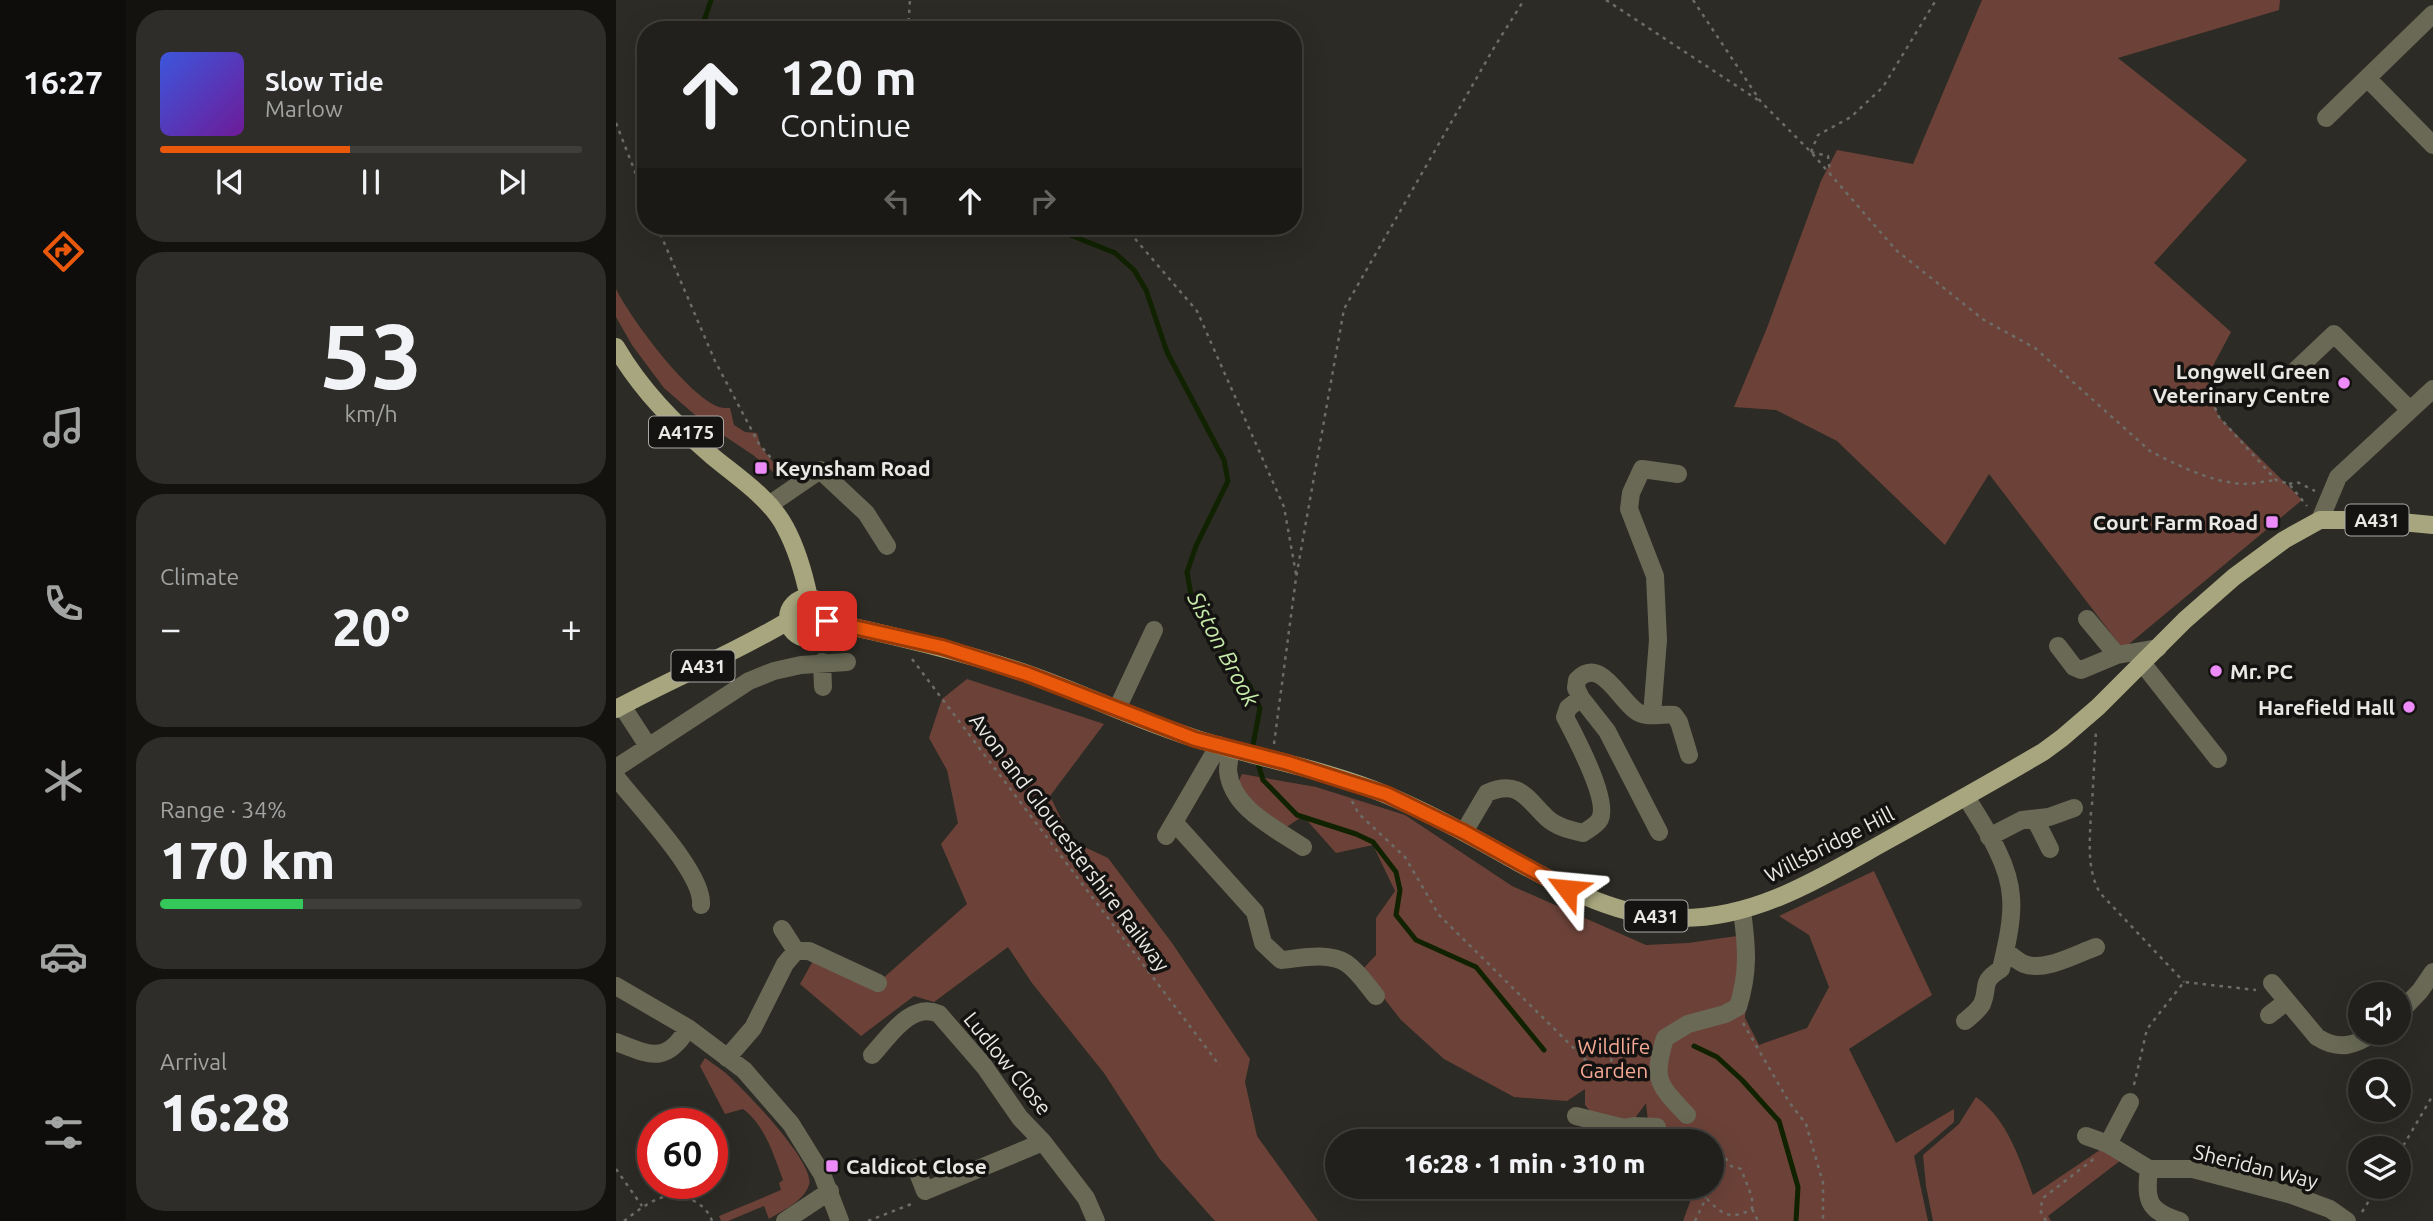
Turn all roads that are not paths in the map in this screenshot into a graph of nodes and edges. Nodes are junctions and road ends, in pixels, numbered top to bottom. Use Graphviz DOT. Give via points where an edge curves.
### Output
graph roads {
  1 [pos="2433,14"];
  2 [pos="2368,79"];
  3 [pos="2326,118"];
  4 [pos="2433,145"];
  5 [pos="616,347"];
  6 [pos="2295,371"];
  7 [pos="2433,389"];
  8 [pos="2410,410"];
  9 [pos="1678,474"];
  10 [pos="769,505"];
  11 [pos="2320,520"];
  12 [pos="2433,525"];
  13 [pos="887,546"];
  14 [pos="809,598"];
  15 [pos="2087,620"];
  16 [pos="788,621"];
  17 [pos="827,621"];
  18 [pos="1154,630"];
  19 [pos="2058,646"];
  20 [pos="2158,648"];
  21 [pos="2117,655"];
  22 [pos="822,662"];
  23 [pos="847,662"];
  24 [pos="2143,664"];
  25 [pos="823,687"];
  26 [pos="1581,698"];
  27 [pos="619,708"];
  28 [pos="1117,709"];
  29 [pos="1652,715"];
  30 [pos="648,746"];
  31 [pos="1232,749"];
  32 [pos="1689,755"];
  33 [pos="2218,759"];
  34 [pos="618,779"];
  35 [pos="1966,797"];
  36 [pos="2074,808"];
  37 [pos="2035,819"];
  38 [pos="1464,832"];
  39 [pos="1659,832"];
  40 [pos="1989,837"];
  41 [pos="1303,847"];
  42 [pos="2050,849"];
  43 [pos="701,905"];
  44 [pos="1742,911"];
  45 [pos="782,929"];
  46 [pos="2096,947"];
  47 [pos="2006,948"];
  48 [pos="796,951"];
  49 [pos="2025,951"];
  50 [pos="2433,972"];
  51 [pos="878,983"];
  52 [pos="616,986"];
  53 [pos="1376,996"];
  54 [pos="2411,1000"];
  55 [pos="2269,1015"];
  56 [pos="1965,1021"];
  57 [pos="688,1028"];
  58 [pos="616,1042"];
  59 [pos="2348,1044"];
  60 [pos="872,1055"];
  61 [pos="727,1058"];
  62 [pos="2130,1102"];
  63 [pos="1686,1115"];
  64 [pos="1576,1116"];
  65 [pos="1657,1127"];
  66 [pos="2086,1136"];
  67 [pos="1044,1142"];
  68 [pos="2108,1144"];
  69 [pos="916,1168"];
  70 [pos="2149,1169"];
  71 [pos="830,1191"];
  72 [pos="2171,1220"];
  73 [pos="785,1221"];
  74 [pos="840,1221"];
  75 [pos="1096,1221"];
  76 [pos="2347,1221"];
  1 -- 2 [label="street"];
  2 -- 3 [label="street"];
  2 -- 4 [label="street"];
  5 -- 10 [label="main road, A4175" via="656,404"];
  6 -- 8 [label="street" via="2334,334"];
  7 -- 8 [label="street"];
  8 -- 11 [label="street" via="2338,478"];
  9 -- 29 [label="street" via="1642,469 1629,509 1655,576 1658,640"];
  10 -- 13 [label="street" via="820,470 866,513"];
  10 -- 14 [label="main road, A4175" via="785,525"];
  11 -- 12 [label="main road, A431"];
  11 -- 20 [label="main road, Willsbridge Hill / A431" via="2263,553"];
  14 -- 16 [label="main road, A431" via="792,605"];
  14 -- 17 [label="main road" via="823,605"];
  15 -- 21 [label="street"];
  16 -- 17 [label="main road" via="797,635 810,638 823,631"];
  16 -- 27 [label="main road, A431"];
  17 -- 28 [label="main road, A431" via="942,647"];
  18 -- 28 [label="street"];
  19 -- 21 [label="street" via="2081,670"];
  20 -- 21 [label="street"];
  20 -- 24 [label="main road, Willsbridge Hill / A431"];
  22 -- 23 [label="street"];
  22 -- 25 [label="street"];
  22 -- 30 [label="street" via="774,671 750,681"];
  24 -- 33 [label="street"];
  24 -- 35 [label="main road, Willsbridge Hill / A431" via="2063,738"];
  26 -- 29 [label="street" via="1577,680 1595,672 1636,711"];
  26 -- 38 [label="street" via="1568,708 1565,717 1598,792 1600,820 1583,832 1560,827 1519,790 1508,787 1487,793"];
  26 -- 39 [label="street" via="1607,731"];
  27 -- 30 [label="street"];
  28 -- 31 [label="main road, A431"];
  29 -- 32 [label="street" via="1674,715"];
  30 -- 34 [label="street"];
  31 -- 38 [label="main road, Willsbridge Hill / A431" via="1386,794"];
  31 -- 41 [label="street" via="1228,770 1234,791 1248,810"];
  31 -- 53 [label="street" via="1170,829 1255,912 1263,943 1281,960 1338,959"];
  34 -- 43 [label="street" via="691,872 701,892"];
  35 -- 40 [label="street"];
  35 -- 44 [label="main road, Willsbridge Hill / A431" via="1801,888"];
  36 -- 37 [label="street"];
  37 -- 40 [label="street" via="2022,820"];
  37 -- 42 [label="street"];
  38 -- 44 [label="main road, Willsbridge Hill / A431" via="1567,889 1614,908 1683,918"];
  40 -- 47 [label="street" via="2012,898"];
  44 -- 63 [label="street" via="1748,953 1738,1007 1688,1024 1665,1038 1658,1079"];
  45 -- 48 [label="street"];
  46 -- 47 [label="street" via="2032,966 2021,963"];
  47 -- 49 [label="street"];
  47 -- 56 [label="street" via="2001,969 1990,975 1983,1001"];
  48 -- 51 [label="street" via="809,951"];
  48 -- 61 [label="street" via="753,1028"];
  50 -- 54 [label="street"];
  52 -- 57 [label="street"];
  55 -- 59 [label="street" via="2278,991 2317,1037"];
  57 -- 58 [label="street" via="672,1049 662,1054 650,1055"];
  57 -- 61 [label="street"];
  60 -- 67 [label="street, Ludlow Close" via="919,1010 939,1014"];
  61 -- 71 [label="street" via="744,1070 791,1124"];
  62 -- 68 [label="street"];
  64 -- 65 [label="street" via="1624,1128"];
  66 -- 68 [label="street"];
  67 -- 69 [label="street, Ludlow Close" via="925,1191"];
  67 -- 75 [label="street, Ludlow Close" via="1079,1188"];
  68 -- 70 [label="street"];
  70 -- 72 [label="street" via="2148,1198 2158,1213"];
  70 -- 76 [label="street, Sheridan Way" via="2193,1169 2292,1195 2330,1209"];
  71 -- 73 [label="street"];
  71 -- 74 [label="street"];
}
